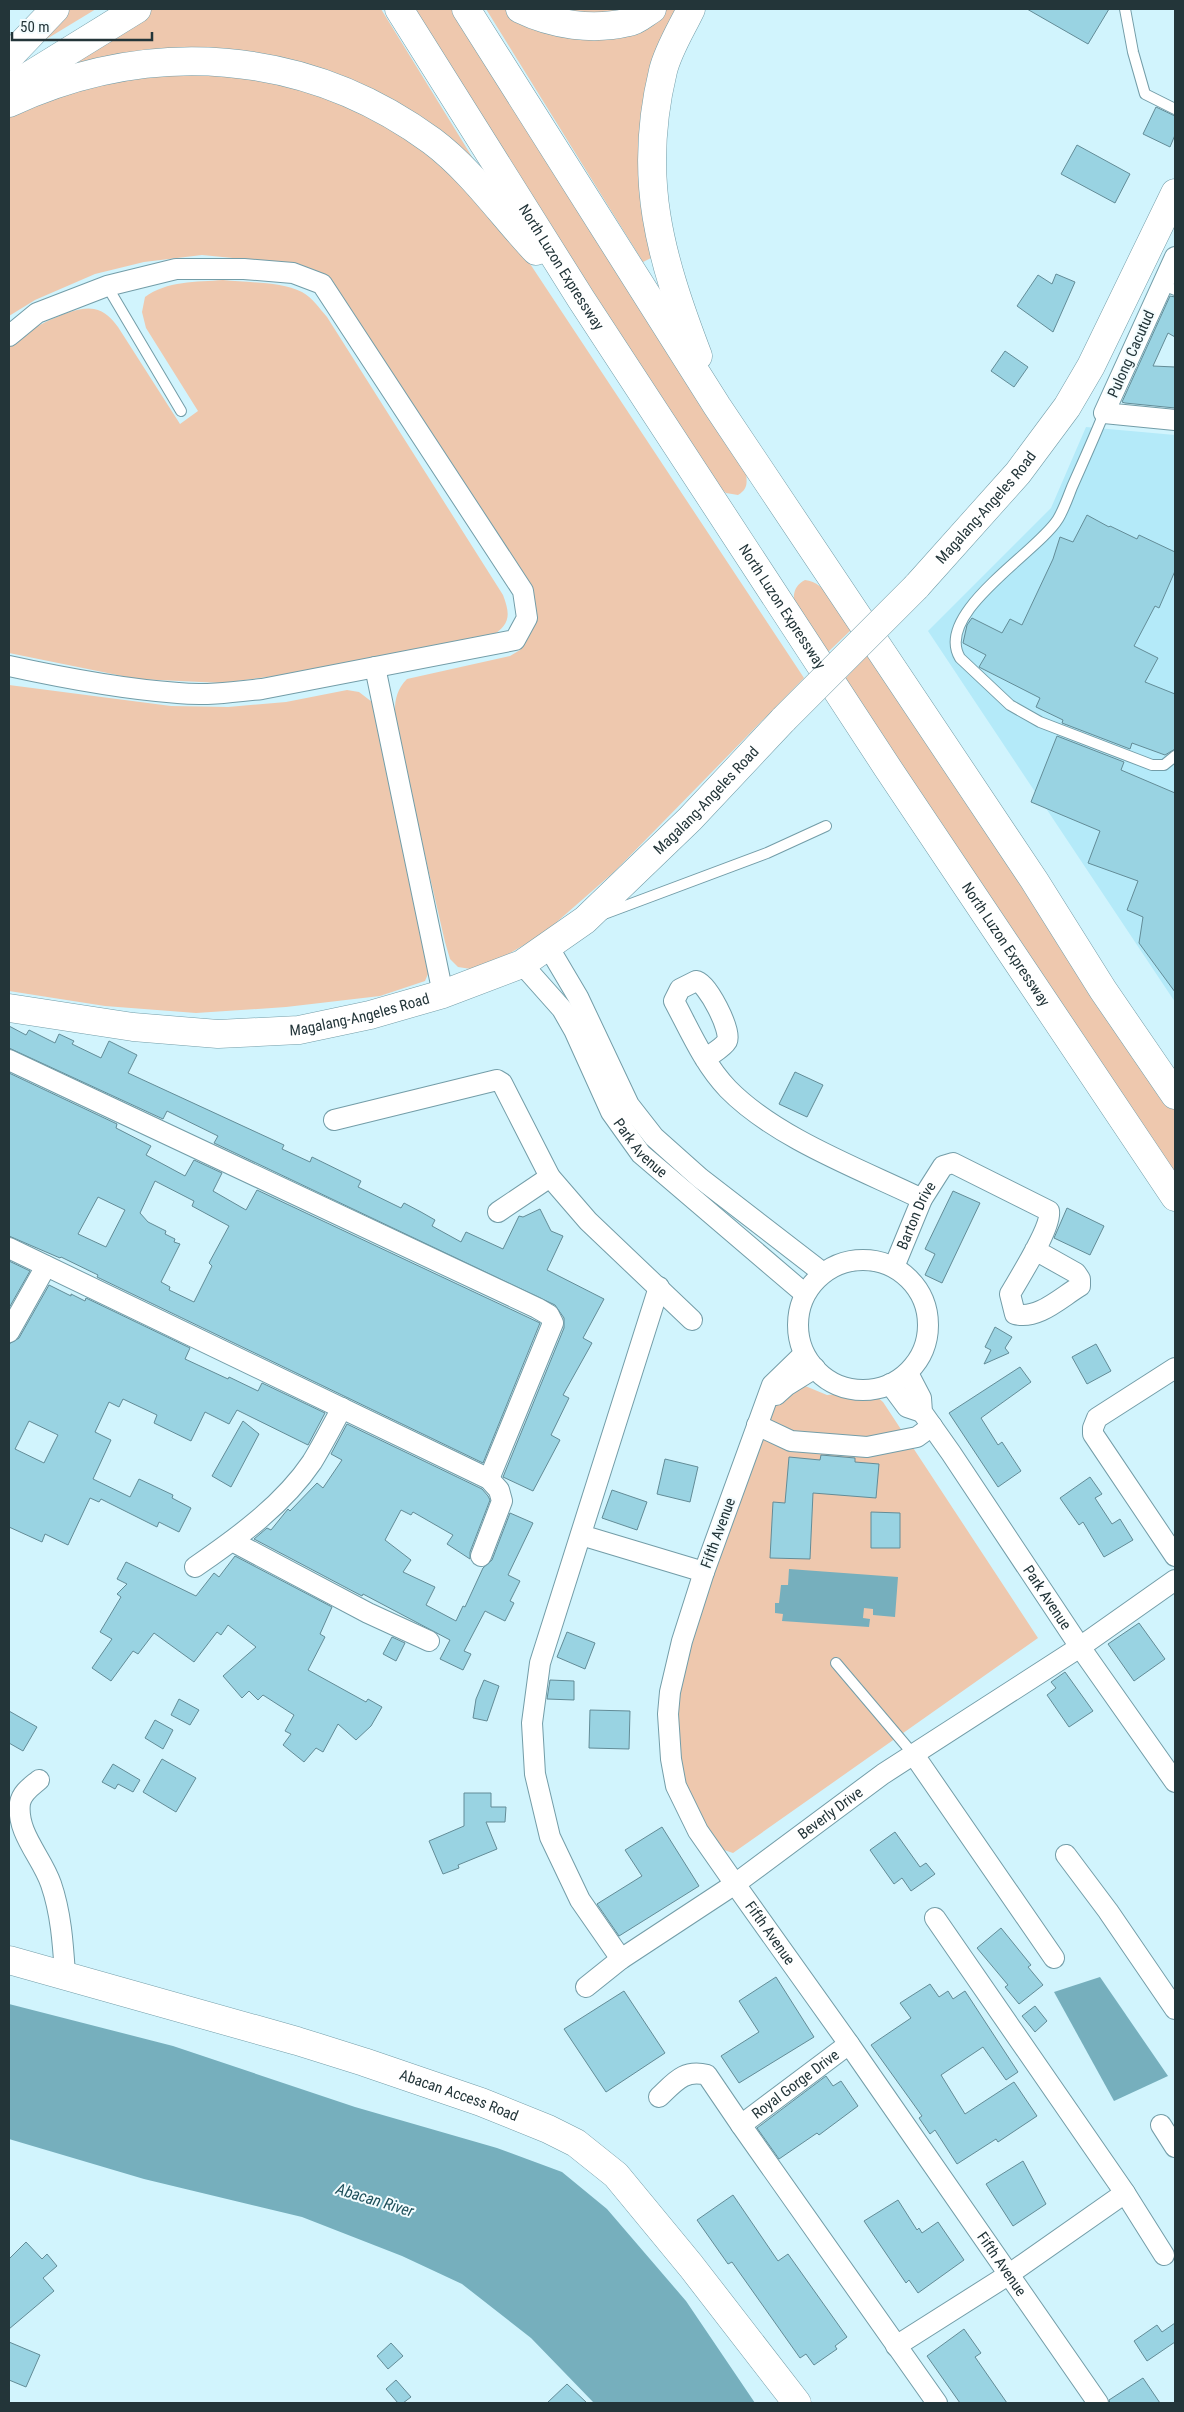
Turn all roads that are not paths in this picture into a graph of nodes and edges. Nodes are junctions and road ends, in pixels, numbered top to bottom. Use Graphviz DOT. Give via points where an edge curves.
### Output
graph roads {
  1 [pos="54,9"];
  2 [pos="117,9"];
  3 [pos="137,9"];
  4 [pos="400,9"];
  5 [pos="466,9"];
  6 [pos="520,9"];
  7 [pos="652,9"];
  8 [pos="691,9"];
  9 [pos="1125,9"];
  10 [pos="9,57"];
  11 [pos="9,76"];
  12 [pos="9,88"];
  13 [pos="9,103"];
  14 [pos="1175,109"];
  15 [pos="1175,193"];
  16 [pos="1175,257"];
  17 [pos="107,286"];
  18 [pos="1169,287"];
  19 [pos="581,299"];
  20 [pos="9,336"];
  21 [pos="717,406"];
  22 [pos="181,411"];
  23 [pos="1104,413"];
  24 [pos="1175,420"];
  25 [pos="9,666"];
  26 [pos="375,667"];
  27 [pos="1175,756"];
  28 [pos="826,826"];
  29 [pos="585,920"];
  30 [pos="549,948"];
  31 [pos="522,964"];
  32 [pos="442,994"];
  33 [pos="9,1008"];
  34 [pos="705,1059"];
  35 [pos="9,1060"];
  36 [pos="1175,1095"];
  37 [pos="334,1120"];
  38 [pos="654,1137"];
  39 [pos="641,1154"];
  40 [pos="550,1177"];
  41 [pos="724,1196"];
  42 [pos="1175,1197"];
  43 [pos="922,1199"];
  44 [pos="498,1212"];
  45 [pos="711,1214"];
  46 [pos="9,1248"];
  47 [pos="1035,1250"];
  48 [pos="46,1266"];
  49 [pos="894,1267"];
  50 [pos="823,1273"];
  51 [pos="659,1287"];
  52 [pos="805,1294"];
  53 [pos="692,1320"];
  54 [pos="9,1332"];
  55 [pos="810,1361"];
  56 [pos="1175,1368"];
  57 [pos="908,1373"];
  58 [pos="890,1384"];
  59 [pos="342,1408"];
  60 [pos="927,1419"];
  61 [pos="757,1425"];
  62 [pos="489,1480"];
  63 [pos="581,1535"];
  64 [pos="232,1541"];
  65 [pos="481,1556"];
  66 [pos="1175,1556"];
  67 [pos="195,1567"];
  68 [pos="704,1572"];
  69 [pos="1175,1580"];
  70 [pos="428,1641"];
  71 [pos="1080,1647"];
  72 [pos="836,1663"];
  73 [pos="914,1755"];
  74 [pos="40,1780"];
  75 [pos="1175,1782"];
  76 [pos="1066,1855"];
  77 [pos="734,1884"];
  78 [pos="935,1918"];
  79 [pos="1054,1958"];
  80 [pos="621,1959"];
  81 [pos="9,1960"];
  82 [pos="64,1974"];
  83 [pos="586,1987"];
  84 [pos="1175,2009"];
  85 [pos="849,2044"];
  86 [pos="659,2096"];
  87 [pos="1161,2125"];
  88 [pos="740,2126"];
  89 [pos="1175,2147"];
  90 [pos="1125,2193"];
  91 [pos="1164,2255"];
  92 [pos="1008,2275"];
  93 [pos="896,2346"];
  94 [pos="797,2403"];
  95 [pos="937,2403"];
  96 [pos="1098,2403"];
  1 -- 10 [label="main road"];
  2 -- 11 [label="main road"];
  3 -- 12 [label="main road"];
  4 -- 19 [label="main road, North Luzon Expressway"];
  5 -- 21 [label="main road"];
  6 -- 7 [label="main road" via="557,23 595,26 631,22"];
  8 -- 21 [label="main road" via="663,69 650,163 653,208 668,272"];
  9 -- 14 [label="lane" via="1145,94"];
  13 -- 19 [label="main road" via="92,72 151,63 212,62 271,68 327,84 383,109 433,142 480,187"];
  15 -- 29 [label="main road, Magalang-Angeles Road, bridge" via="1091,366 1067,407 1018,473 916,587 690,819"];
  16 -- 18 [label="street, Pulong Cacutud"];
  17 -- 20 [label="street" via="37,313"];
  17 -- 22 [label="lane"];
  17 -- 26 [label="street" via="176,269 293,273 322,284 345,315 523,591 527,618 515,640"];
  18 -- 23 [label="street, Pulong Cacutud"];
  19 -- 42 [label="main road, North Luzon Expressway" via="887,767"];
  21 -- 36 [label="main road"];
  23 -- 24 [label="street, Pulong Cacutud"];
  23 -- 27 [label="lane" via="1058,520 972,604 958,628 955,650 1010,705 1040,722 1152,765 1164,765"];
  25 -- 26 [label="street" via="179,694 262,688"];
  26 -- 32 [label="street"];
  28 -- 29 [label="lane" via="767,853"];
  29 -- 30 [label="main road, Magalang-Angeles Road"];
  30 -- 31 [label="main road, Magalang-Angeles Road"];
  30 -- 38 [label="street, Park Avenue" via="578,997 629,1105"];
  31 -- 32 [label="main road, Magalang-Angeles Road"];
  31 -- 39 [label="street, Park Avenue" via="562,1010 611,1112"];
  32 -- 33 [label="main road, Magalang-Angeles Road" via="370,1015 299,1030 218,1034 133,1027"];
  34 -- 43 [label="street" via="727,1088 755,1113 792,1136"];
  35 -- 62 [label="street" via="549,1315 553,1323"];
  37 -- 40 [label="street" via="497,1080 502,1083"];
  38 -- 39 [label="street"];
  38 -- 41 [label="street, Park Avenue"];
  39 -- 45 [label="street, Park Avenue"];
  40 -- 44 [label="street"];
  40 -- 51 [label="street" via="588,1221"];
  41 -- 45 [label="street"];
  41 -- 50 [label="street, Park Avenue"];
  43 -- 47 [label="street, Barton Drive" via="943,1166 953,1163 1049,1211 1050,1218"];
  43 -- 49 [label="street, Barton Drive"];
  45 -- 52 [label="street, Park Avenue"];
  46 -- 48 [label="street"];
  48 -- 54 [label="street"];
  48 -- 59 [label="street"];
  49 -- 50 [label="street" via="858,1259"];
  49 -- 57 [label="street" via="910,1278 928,1312 929,1331 924,1350"];
  50 -- 52 [label="street"];
  51 -- 53 [label="street"];
  51 -- 63 [label="street"];
  52 -- 55 [label="street" via="798,1315 799,1338"];
  55 -- 58 [label="street" via="820,1374 839,1385 859,1390"];
  55 -- 61 [label="street, Fifth Avenue" via="767,1403"];
  56 -- 66 [label="street" via="1097,1418 1093,1428 1093,1434"];
  57 -- 58 [label="street"];
  57 -- 60 [label="street, Park Avenue"];
  58 -- 60 [label="street, Park Avenue" via="908,1407"];
  59 -- 62 [label="street"];
  59 -- 64 [label="street" via="311,1463 279,1500"];
  60 -- 61 [label="street" via="916,1437 867,1447 792,1441"];
  60 -- 71 [label="street, Park Avenue"];
  61 -- 68 [label="street, Fifth Avenue"];
  62 -- 65 [label="street" via="499,1490 502,1501"];
  63 -- 68 [label="street"];
  63 -- 80 [label="street" via="540,1663 532,1723 535,1774 550,1837 580,1900"];
  64 -- 67 [label="street"];
  64 -- 70 [label="street"];
  68 -- 77 [label="street, Fifth Avenue" via="670,1692 671,1760 676,1786 698,1831"];
  69 -- 71 [label="street, Beverly Drive"];
  71 -- 73 [label="street, Beverly Drive"];
  71 -- 75 [label="street, Park Avenue"];
  72 -- 73 [label="lane"];
  73 -- 77 [label="street, Beverly Drive" via="883,1774"];
  73 -- 79 [label="street"];
  74 -- 82 [label="street" via="26,1791 20,1802 22,1828 50,1883 63,1936"];
  76 -- 84 [label="street"];
  77 -- 80 [label="street, Beverly Drive"];
  77 -- 85 [label="street, Fifth Avenue"];
  78 -- 90 [label="street"];
  80 -- 83 [label="street, Beverly Drive"];
  81 -- 82 [label="main road, Abacan Access Road"];
  82 -- 94 [label="main road, Abacan Access Road" via="364,2062 481,2102 548,2128 576,2143 616,2174"];
  85 -- 88 [label="street, Royal Gorge Drive"];
  85 -- 92 [label="street, Fifth Avenue"];
  86 -- 88 [label="street" via="686,2073 707,2074"];
  87 -- 89 [label="street"];
  88 -- 93 [label="street"];
  90 -- 91 [label="street"];
  90 -- 92 [label="street"];
  92 -- 93 [label="street"];
  92 -- 96 [label="street, Fifth Avenue"];
  93 -- 95 [label="street"];
}
